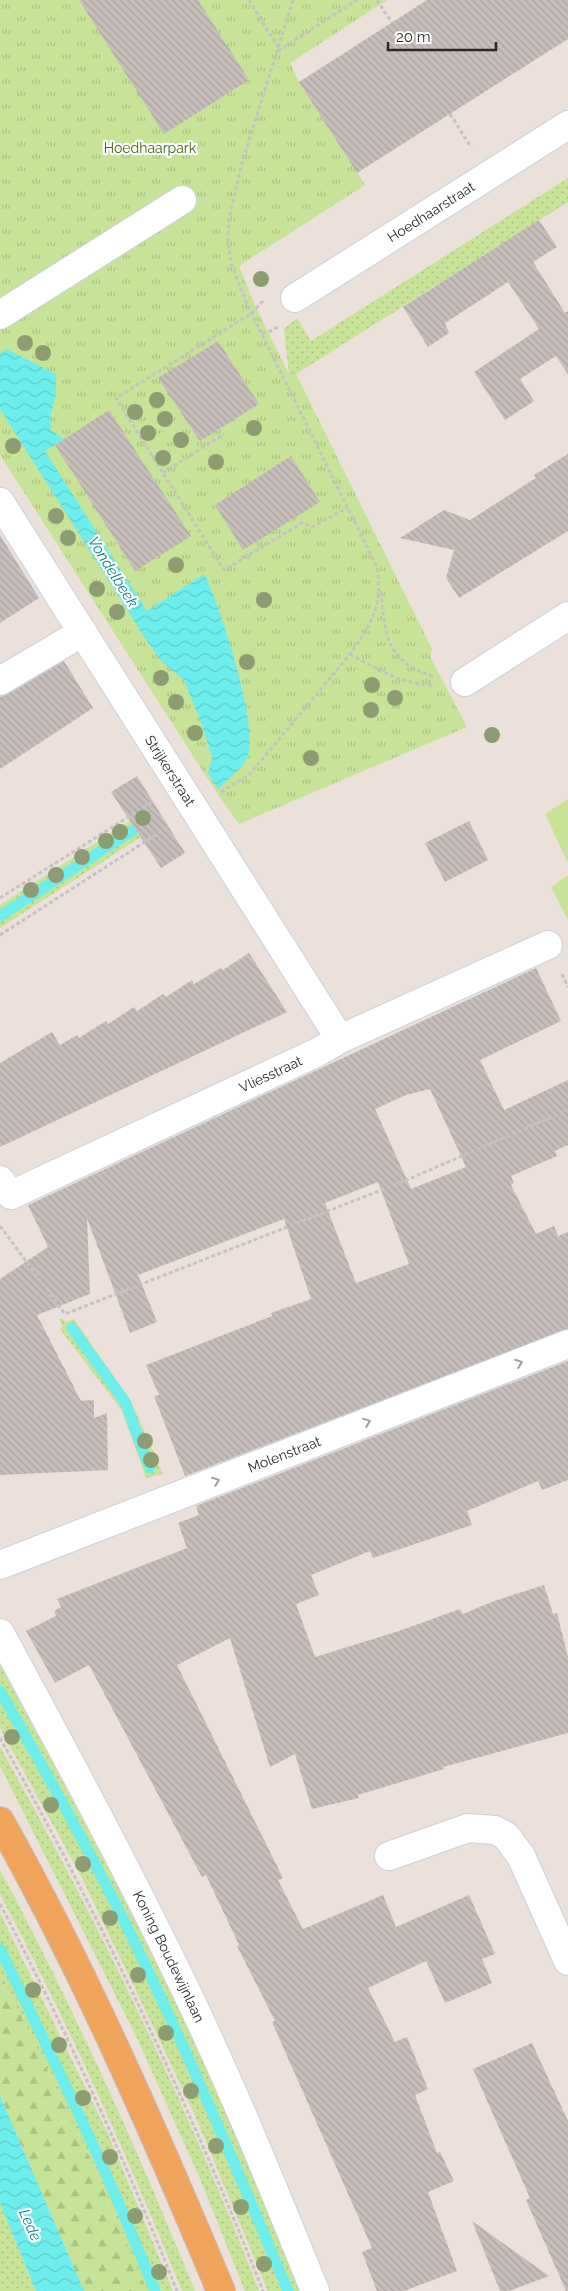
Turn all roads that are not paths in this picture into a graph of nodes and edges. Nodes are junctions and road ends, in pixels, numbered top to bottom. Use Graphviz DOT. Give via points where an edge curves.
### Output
graph roads {
  1 [pos="568,125"];
  2 [pos="182,200"];
  3 [pos="295,298"];
  4 [pos="0,315"];
  5 [pos="0,502"];
  6 [pos="568,616"];
  7 [pos="83,632"];
  8 [pos="0,681"];
  9 [pos="465,682"];
  10 [pos="548,945"];
  11 [pos="340,1039"];
  12 [pos="0,1180"];
  13 [pos="568,1344"];
  14 [pos="0,1565"];
  15 [pos="0,1633"];
  16 [pos="0,1821"];
  17 [pos="388,1856"];
  18 [pos="568,1961"];
  19 [pos="221,2291"];
  20 [pos="315,2291"];
  1 -- 3 [label="street, Hoedhaarstraat"];
  2 -- 4 [label="street"];
  5 -- 7 [label="street, Strijkerstraat"];
  6 -- 9 [label="street"];
  7 -- 8 [label="street"];
  7 -- 11 [label="street, Strijkerstraat"];
  10 -- 11 [label="street, Vliesstraat"];
  11 -- 12 [label="street, Vliesstraat" via="10,1195"];
  14 -- 13 [label="street, Molenstraat, one-way"];
  15 -- 20 [label="street, Koning Boudewijnlaan" via="176,1969 246,2122"];
  16 -- 19 [label="main road" via="40,1892 119,2056"];
  17 -- 18 [label="street" via="468,1828 495,1830 506,1836 521,1856"];
}
